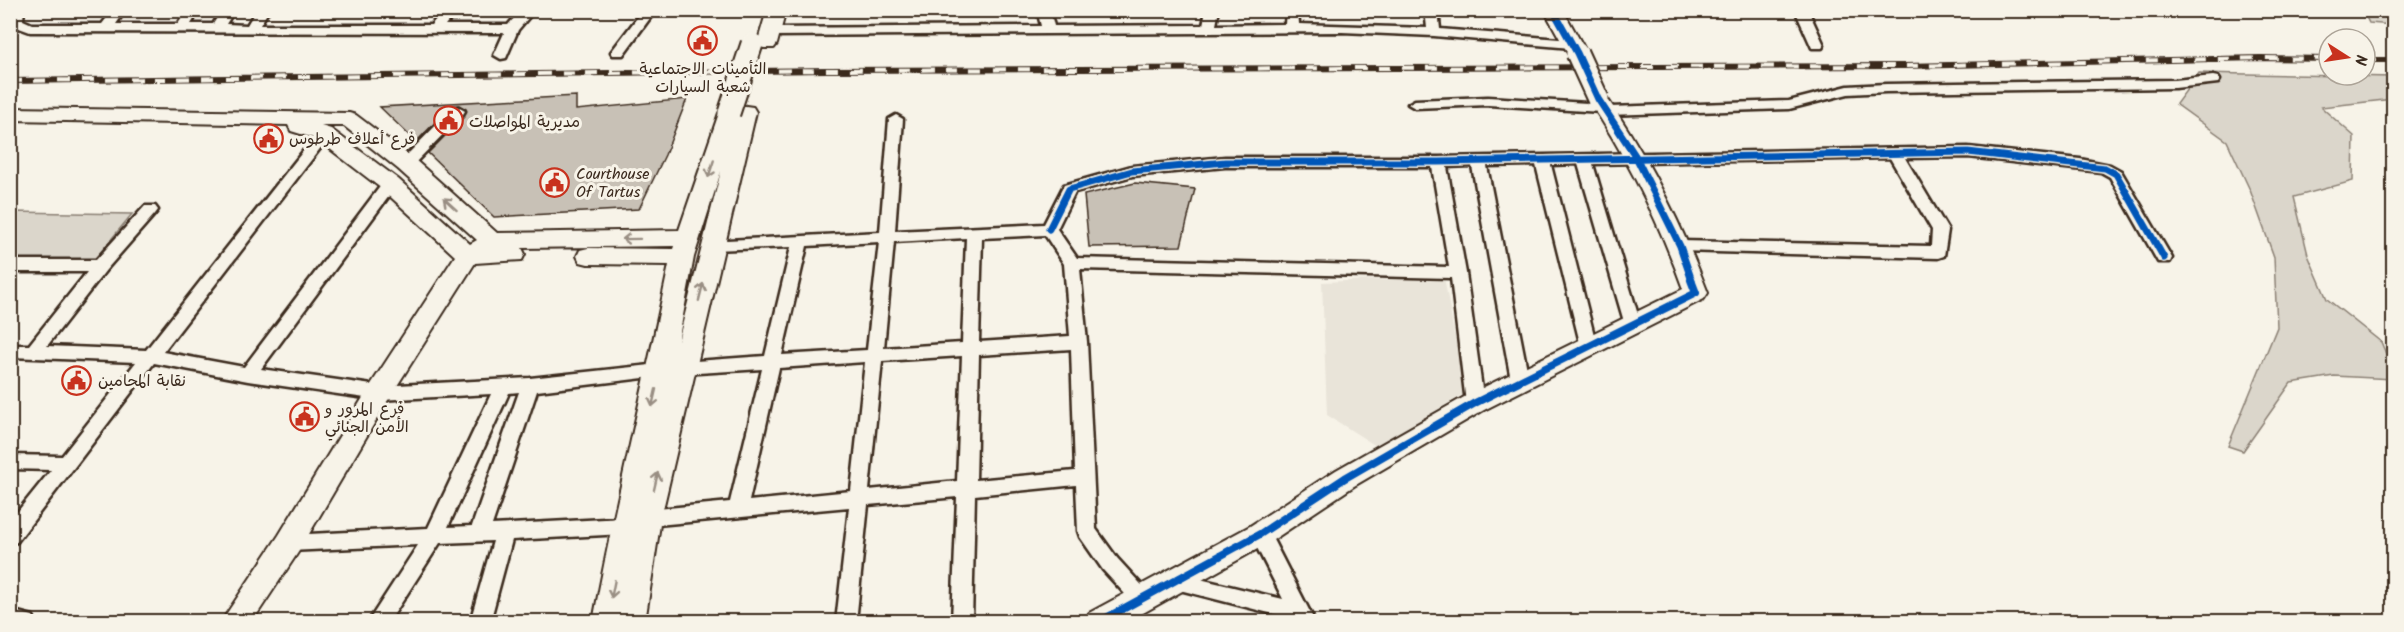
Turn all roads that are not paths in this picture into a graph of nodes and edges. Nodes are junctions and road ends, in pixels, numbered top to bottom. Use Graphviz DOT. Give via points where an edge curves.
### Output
graph roads {
  1 [pos="18,10"];
  2 [pos="120,10"];
  3 [pos="194,10"];
  4 [pos="229,10"];
  5 [pos="263,10"];
  6 [pos="452,10"];
  7 [pos="529,10"];
  8 [pos="650,10"];
  9 [pos="760,10"];
  10 [pos="777,10"];
  11 [pos="1043,10"];
  12 [pos="1213,10"];
  13 [pos="1292,10"];
  14 [pos="1431,10"];
  15 [pos="1553,10"];
  16 [pos="1801,10"];
  17 [pos="106,28"];
  18 [pos="182,28"];
  19 [pos="435,28"];
  20 [pos="1209,28"];
  21 [pos="1292,28"];
  22 [pos="217,29"];
  23 [pos="251,29"];
  24 [pos="512,29"];
  25 [pos="1048,29"];
  26 [pos="1434,32"];
  27 [pos="763,40"];
  28 [pos="1817,45"];
  29 [pos="1574,48"];
  30 [pos="618,52"];
  31 [pos="501,56"];
  32 [pos="2212,80"];
  33 [pos="1414,104"];
  34 [pos="1603,106"];
  35 [pos="458,111"];
  36 [pos="737,113"];
  37 [pos="10,114"];
  38 [pos="896,118"];
  39 [pos="349,120"];
  40 [pos="10,130"];
  41 [pos="324,134"];
  42 [pos="1895,154"];
  43 [pos="1636,157"];
  44 [pos="1584,158"];
  45 [pos="1542,159"];
  46 [pos="1478,160"];
  47 [pos="1439,162"];
  48 [pos="406,164"];
  49 [pos="390,184"];
  50 [pos="150,210"];
  51 [pos="1049,229"];
  52 [pos="974,234"];
  53 [pos="887,237"];
  54 [pos="800,241"];
  55 [pos="492,242"];
  56 [pos="713,245"];
  57 [pos="1680,246"];
  58 [pos="686,248"];
  59 [pos="468,255"];
  60 [pos="2164,258"];
  61 [pos="1072,263"];
  62 [pos="10,266"];
  63 [pos="100,266"];
  64 [pos="1458,273"];
  65 [pos="1633,325"];
  66 [pos="1079,342"];
  67 [pos="1589,347"];
  68 [pos="970,349"];
  69 [pos="10,351"];
  70 [pos="34,351"];
  71 [pos="149,356"];
  72 [pos="874,356"];
  73 [pos="772,363"];
  74 [pos="671,369"];
  75 [pos="248,374"];
  76 [pos="1520,380"];
  77 [pos="530,385"];
  78 [pos="503,386"];
  79 [pos="379,393"];
  80 [pos="1475,403"];
  81 [pos="10,462"];
  82 [pos="67,463"];
  83 [pos="1086,477"];
  84 [pos="966,489"];
  85 [pos="860,499"];
  86 [pos="738,510"];
  87 [pos="636,522"];
  88 [pos="506,532"];
  89 [pos="479,534"];
  90 [pos="1260,534"];
  91 [pos="10,536"];
  92 [pos="434,536"];
  93 [pos="289,543"];
  94 [pos="1175,581"];
  95 [pos="1142,599"];
  96 [pos="1303,617"];
  97 [pos="10,619"];
  98 [pos="26,621"];
  99 [pos="235,621"];
  100 [pos="378,621"];
  101 [pos="480,621"];
  102 [pos="607,621"];
  103 [pos="630,621"];
  104 [pos="846,621"];
  105 [pos="962,621"];
  106 [pos="1099,621"];
  1 -- 17 [label="street" via="15,22 30,27"];
  2 -- 17 [label="street"];
  3 -- 18 [label="street"];
  4 -- 22 [label="street"];
  5 -- 23 [label="street"];
  6 -- 19 [label="street"];
  7 -- 24 [label="street"];
  8 -- 30 [label="street"];
  9 -- 27 [label="main road"];
  10 -- 27 [label="main road"];
  11 -- 25 [label="street"];
  12 -- 20 [label="street"];
  13 -- 21 [label="street"];
  14 -- 26 [label="street"];
  15 -- 29 [label="main road"];
  16 -- 28 [label="street"];
  17 -- 18 [label="street"];
  18 -- 22 [label="street"];
  19 -- 23 [label="street"];
  19 -- 24 [label="street"];
  20 -- 21 [label="street"];
  20 -- 25 [label="street"];
  21 -- 26 [label="street"];
  22 -- 23 [label="street"];
  24 -- 31 [label="street"];
  25 -- 27 [label="street"];
  26 -- 29 [label="street"];
  27 -- 36 [label="main road, bridge"];
  29 -- 34 [label="main road, bridge"];
  32 -- 34 [label="street" via="1848,90 1789,105 1763,107"];
  33 -- 34 [label="street" via="1488,101"];
  34 -- 43 [label="main road"];
  35 -- 48 [label="street"];
  36 -- 56 [label="main road"];
  36 -- 58 [label="main road, one-way"];
  37 -- 39 [label="main road"];
  38 -- 53 [label="street"];
  39 -- 41 [label="main road"];
  39 -- 48 [label="main road"];
  40 -- 41 [label="main road" via="301,126"];
  41 -- 49 [label="main road"];
  41 -- 71 [label="street"];
  42 -- 43 [label="street"];
  42 -- 57 [label="street" via="1940,230 1938,252"];
  42 -- 60 [label="street" via="1968,152 2104,168 2116,174"];
  43 -- 44 [label="street"];
  43 -- 57 [label="main road"];
  44 -- 45 [label="street"];
  44 -- 65 [label="street"];
  45 -- 46 [label="street"];
  45 -- 67 [label="street"];
  46 -- 47 [label="street"];
  46 -- 76 [label="street"];
  47 -- 51 [label="street" via="1225,162 1131,171 1069,189"];
  47 -- 64 [label="street"];
  55 -- 48 [label="main road, one-way"];
  49 -- 59 [label="main road"];
  49 -- 75 [label="street"];
  50 -- 63 [label="street"];
  51 -- 52 [label="street"];
  51 -- 61 [label="street"];
  52 -- 53 [label="street"];
  52 -- 68 [label="street"];
  53 -- 54 [label="street"];
  53 -- 72 [label="street"];
  54 -- 56 [label="street"];
  54 -- 73 [label="street"];
  58 -- 55 [label="main road, one-way"];
  55 -- 59 [label="main road"];
  74 -- 56 [label="main road, one-way"];
  57 -- 65 [label="main road" via="1696,292"];
  58 -- 59 [label="main road"];
  58 -- 74 [label="main road"];
  59 -- 79 [label="main road"];
  61 -- 64 [label="street"];
  61 -- 66 [label="street"];
  62 -- 63 [label="street"];
  63 -- 70 [label="street"];
  64 -- 80 [label="street"];
  65 -- 67 [label="main road"];
  66 -- 68 [label="street"];
  66 -- 83 [label="street"];
  67 -- 76 [label="main road"];
  68 -- 72 [label="street"];
  68 -- 84 [label="street"];
  69 -- 70 [label="street"];
  70 -- 71 [label="street"];
  71 -- 75 [label="street"];
  71 -- 82 [label="street"];
  72 -- 73 [label="street"];
  72 -- 85 [label="street"];
  73 -- 74 [label="street"];
  73 -- 86 [label="street"];
  74 -- 77 [label="street"];
  74 -- 87 [label="main road"];
  75 -- 79 [label="street"];
  76 -- 80 [label="main road"];
  77 -- 78 [label="street"];
  77 -- 89 [label="street"];
  78 -- 79 [label="street"];
  78 -- 92 [label="street"];
  79 -- 93 [label="main road"];
  80 -- 90 [label="main road" via="1345,478"];
  81 -- 82 [label="street"];
  82 -- 91 [label="street"];
  83 -- 84 [label="street"];
  83 -- 95 [label="street" via="1087,531"];
  84 -- 85 [label="street"];
  84 -- 105 [label="street"];
  85 -- 86 [label="street"];
  85 -- 104 [label="street"];
  86 -- 87 [label="street"];
  87 -- 88 [label="street"];
  87 -- 102 [label="main road, one-way"];
  87 -- 103 [label="main road"];
  88 -- 89 [label="street"];
  88 -- 101 [label="street"];
  89 -- 92 [label="street"];
  90 -- 94 [label="main road"];
  90 -- 96 [label="street"];
  92 -- 93 [label="street"];
  92 -- 100 [label="street"];
  93 -- 99 [label="main road"];
  94 -- 95 [label="main road"];
  94 -- 96 [label="street"];
  95 -- 106 [label="main road"];
  97 -- 98 [label="street"];
}
